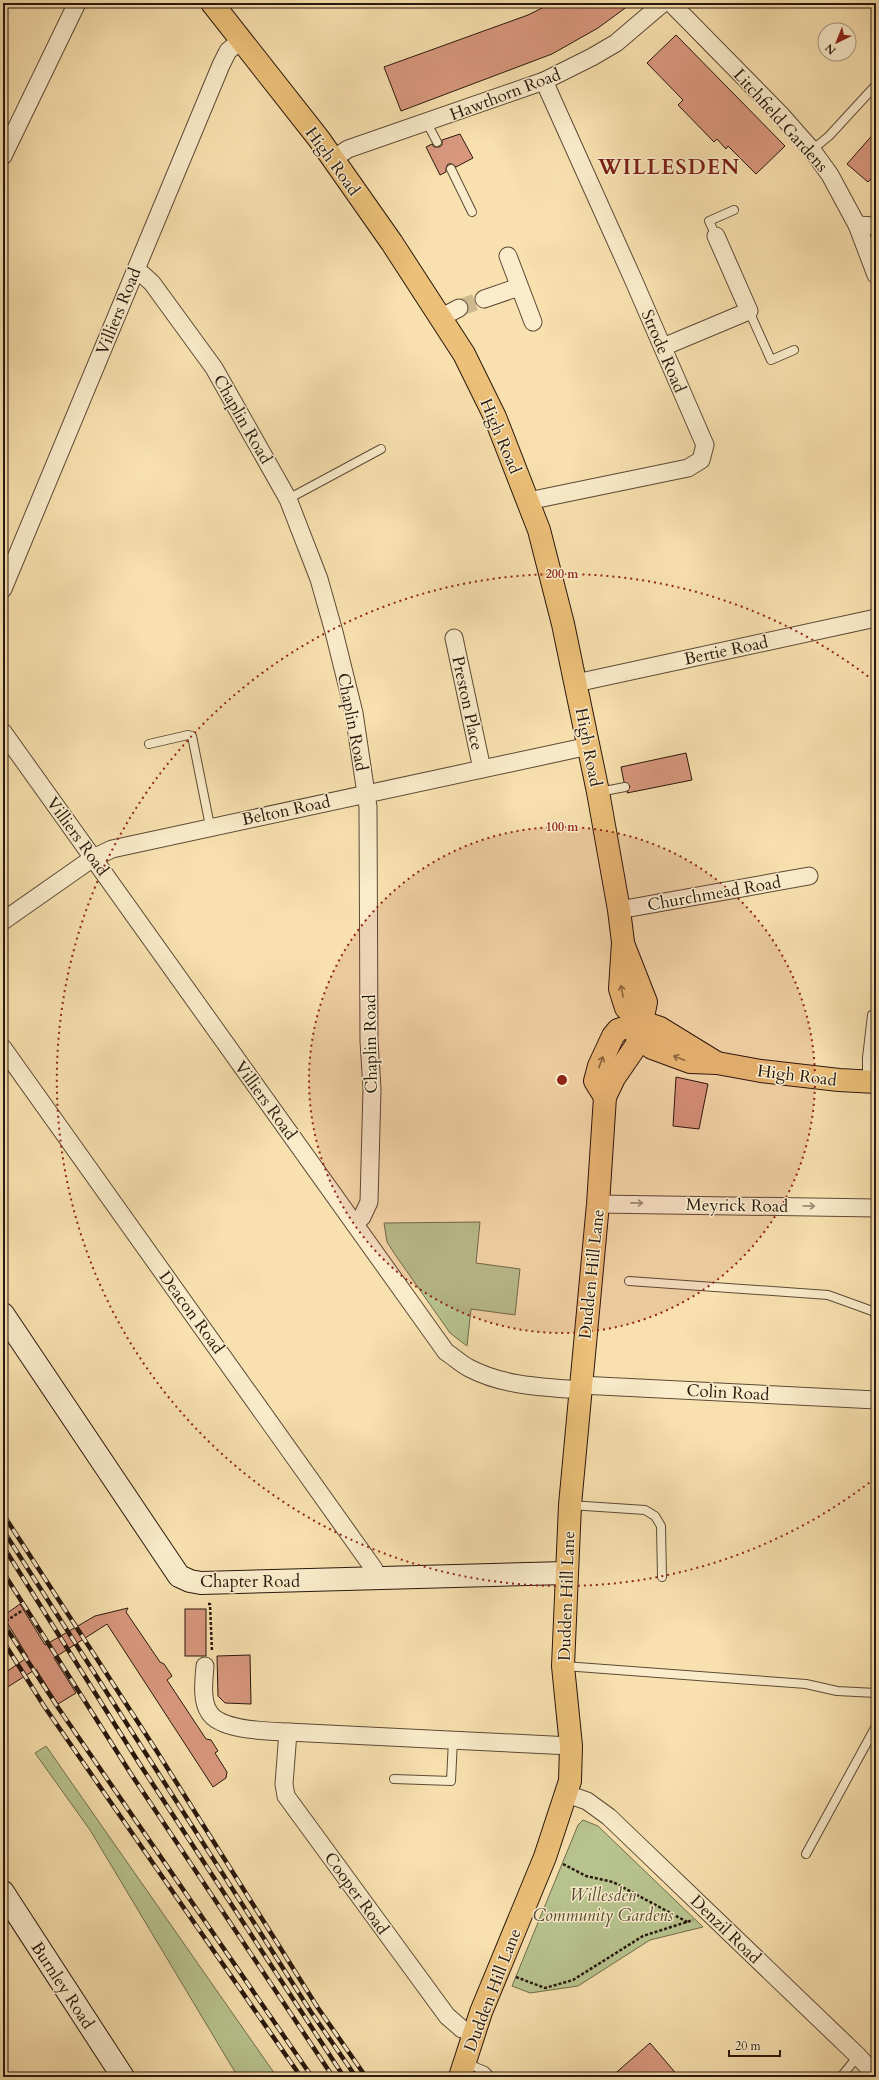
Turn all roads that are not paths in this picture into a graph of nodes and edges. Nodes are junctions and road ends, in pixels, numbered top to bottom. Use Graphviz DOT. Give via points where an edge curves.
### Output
graph roads {
  1 [pos="77,3"];
  2 [pos="212,3"];
  3 [pos="663,3"];
  4 [pos="672,3"];
  5 [pos="242,40"];
  6 [pos="544,81"];
  7 [pos="876,85"];
  8 [pos="427,123"];
  9 [pos="436,142"];
  10 [pos="812,150"];
  11 [pos="3,156"];
  12 [pos="333,159"];
  13 [pos="451,169"];
  14 [pos="734,210"];
  15 [pos="472,212"];
  16 [pos="857,225"];
  17 [pos="876,226"];
  18 [pos="716,236"];
  19 [pos="508,256"];
  20 [pos="135,272"];
  21 [pos="876,275"];
  22 [pos="520,287"];
  23 [pos="484,299"];
  24 [pos="749,311"];
  25 [pos="533,322"];
  26 [pos="663,347"];
  27 [pos="794,350"];
  28 [pos="380,449"];
  29 [pos="288,499"];
  30 [pos="528,501"];
  31 [pos="3,588"];
  32 [pos="876,618"];
  33 [pos="454,638"];
  34 [pos="576,683"];
  35 [pos="3,732"];
  36 [pos="149,744"];
  37 [pos="589,746"];
  38 [pos="482,769"];
  39 [pos="625,786"];
  40 [pos="598,792"];
  41 [pos="366,794"];
  42 [pos="210,826"];
  43 [pos="93,858"];
  44 [pos="809,876"];
  45 [pos="619,910"];
  46 [pos="3,921"];
  47 [pos="876,1014"];
  48 [pos="642,1022"];
  49 [pos="3,1048"];
  50 [pos="872,1082"];
  51 [pos="598,1204"];
  52 [pos="876,1208"];
  53 [pos="354,1223"];
  54 [pos="629,1281"];
  55 [pos="3,1314"];
  56 [pos="876,1322"];
  57 [pos="580,1388"];
  58 [pos="876,1400"];
  59 [pos="570,1505"];
  60 [pos="566,1573"];
  61 [pos="662,1577"];
  62 [pos="374,1579"];
  63 [pos="208,1662"];
  64 [pos="563,1666"];
  65 [pos="876,1693"];
  66 [pos="876,1726"];
  67 [pos="288,1732"];
  68 [pos="452,1740"];
  69 [pos="571,1746"];
  70 [pos="394,1779"];
  71 [pos="567,1794"];
  72 [pos="806,1854"];
  73 [pos="3,1892"];
  74 [pos="474,2033"];
  75 [pos="858,2056"];
  76 [pos="462,2070"];
  77 [pos="876,2076"];
  78 [pos="124,2077"];
  79 [pos="490,2077"];
  80 [pos="841,2077"];
  1 -- 11 [label="street"];
  2 -- 5 [label="main road, High Road"];
  3 -- 6 [label="street, Hawthorn Road" via="616,43"];
  4 -- 10 [label="street, Litchfield Gardens"];
  5 -- 12 [label="main road, High Road"];
  5 -- 20 [label="street, Villiers Road" via="228,51 221,66"];
  6 -- 8 [label="street, Hawthorn Road"];
  6 -- 26 [label="street, Strode Road"];
  7 -- 10 [label="lane" via="829,136"];
  8 -- 9 [label="lane"];
  8 -- 12 [label="street, Hawthorn Road" via="348,149"];
  10 -- 16 [label="street, Litchfield Gardens" via="830,175"];
  12 -- 30 [label="main road, High Road" via="451,312 464,354 495,417"];
  13 -- 15 [label="lane"];
  14 -- 18 [label="lane" via="709,221"];
  16 -- 17 [label="street"];
  16 -- 21 [label="street, Litchfield Gardens"];
  18 -- 24 [label="street"];
  19 -- 22 [label="street"];
  20 -- 29 [label="street, Chaplin Road" via="142,274 152,283 214,368"];
  20 -- 31 [label="street, Villiers Road"];
  22 -- 23 [label="street"];
  22 -- 25 [label="street"];
  24 -- 26 [label="street"];
  24 -- 27 [label="lane" via="771,360"];
  26 -- 30 [label="street, Strode Road" via="705,445 701,460 688,468"];
  28 -- 29 [label="lane"];
  29 -- 41 [label="street, Chaplin Road" via="319,579 334,632 354,713"];
  30 -- 34 [label="main road, High Road" via="541,538"];
  32 -- 34 [label="street, Bertie Road"];
  33 -- 38 [label="street, Preston Place"];
  34 -- 37 [label="main road, High Road"];
  35 -- 43 [label="street, Villiers Road"];
  36 -- 42 [label="lane" via="192,736"];
  37 -- 38 [label="street, Belton Road"];
  37 -- 40 [label="main road, High Road"];
  38 -- 41 [label="street, Belton Road"];
  39 -- 40 [label="lane"];
  40 -- 45 [label="main road, High Road"];
  41 -- 42 [label="street, Belton Road"];
  41 -- 53 [label="street, Chaplin Road" via="369,1041 372,1089 370,1202 362,1217"];
  42 -- 43 [label="street, Belton Road" via="112,849"];
  43 -- 46 [label="street, Belton Road"];
  43 -- 53 [label="street, Villiers Road"];
  44 -- 45 [label="street, Churchmead Road"];
  45 -- 48 [label="main road, High Road" via="623,942 620,988 626,1008"];
  47 -- 50 [label="lane" via="872,1014 867,1058"];
  48 -- 50 [label="main road, High Road" via="660,1028 718,1063 769,1072"];
  48 -- 51 [label="main road, Dudden Hill Lane" via="618,1030 607,1045 595,1081 605,1097"];
  49 -- 62 [label="street, Deacon Road" via="374,1569"];
  51 -- 52 [label="street, Meyrick Road, one-way"];
  51 -- 57 [label="main road, Dudden Hill Lane"];
  53 -- 57 [label="street, Villiers Road" via="446,1352 468,1368 490,1378 516,1384"];
  54 -- 56 [label="lane" via="828,1295 875,1312"];
  55 -- 62 [label="street, Chapter Road" via="179,1576 201,1583"];
  57 -- 58 [label="street, Colin Road"];
  57 -- 59 [label="main road, Dudden Hill Lane"];
  59 -- 60 [label="main road, Dudden Hill Lane"];
  59 -- 61 [label="lane" via="645,1510 655,1516 661,1526"];
  60 -- 62 [label="street, Chapter Road"];
  60 -- 64 [label="main road, Dudden Hill Lane"];
  63 -- 67 [label="street" via="205,1702 209,1713 219,1721 248,1730"];
  64 -- 65 [label="lane" via="806,1684 837,1691"];
  64 -- 69 [label="main road, Dudden Hill Lane"];
  66 -- 72 [label="lane"];
  67 -- 68 [label="street"];
  67 -- 74 [label="street, Cooper Road" via="284,1784 286,1796 447,2016 462,2029"];
  68 -- 69 [label="street"];
  68 -- 70 [label="lane" via="451,1781"];
  69 -- 71 [label="main road, Dudden Hill Lane"];
  71 -- 74 [label="main road, Dudden Hill Lane" via="545,1857"];
  71 -- 75 [label="street, Denzil Road" via="587,1801 610,1817"];
  73 -- 78 [label="street, Burnley Road"];
  74 -- 76 [label="main road, Dudden Hill Lane"];
  75 -- 77 [label="street, Denzil Road"];
  75 -- 80 [label="lane"];
  76 -- 79 [label="lane" via="485,2071"];
}
